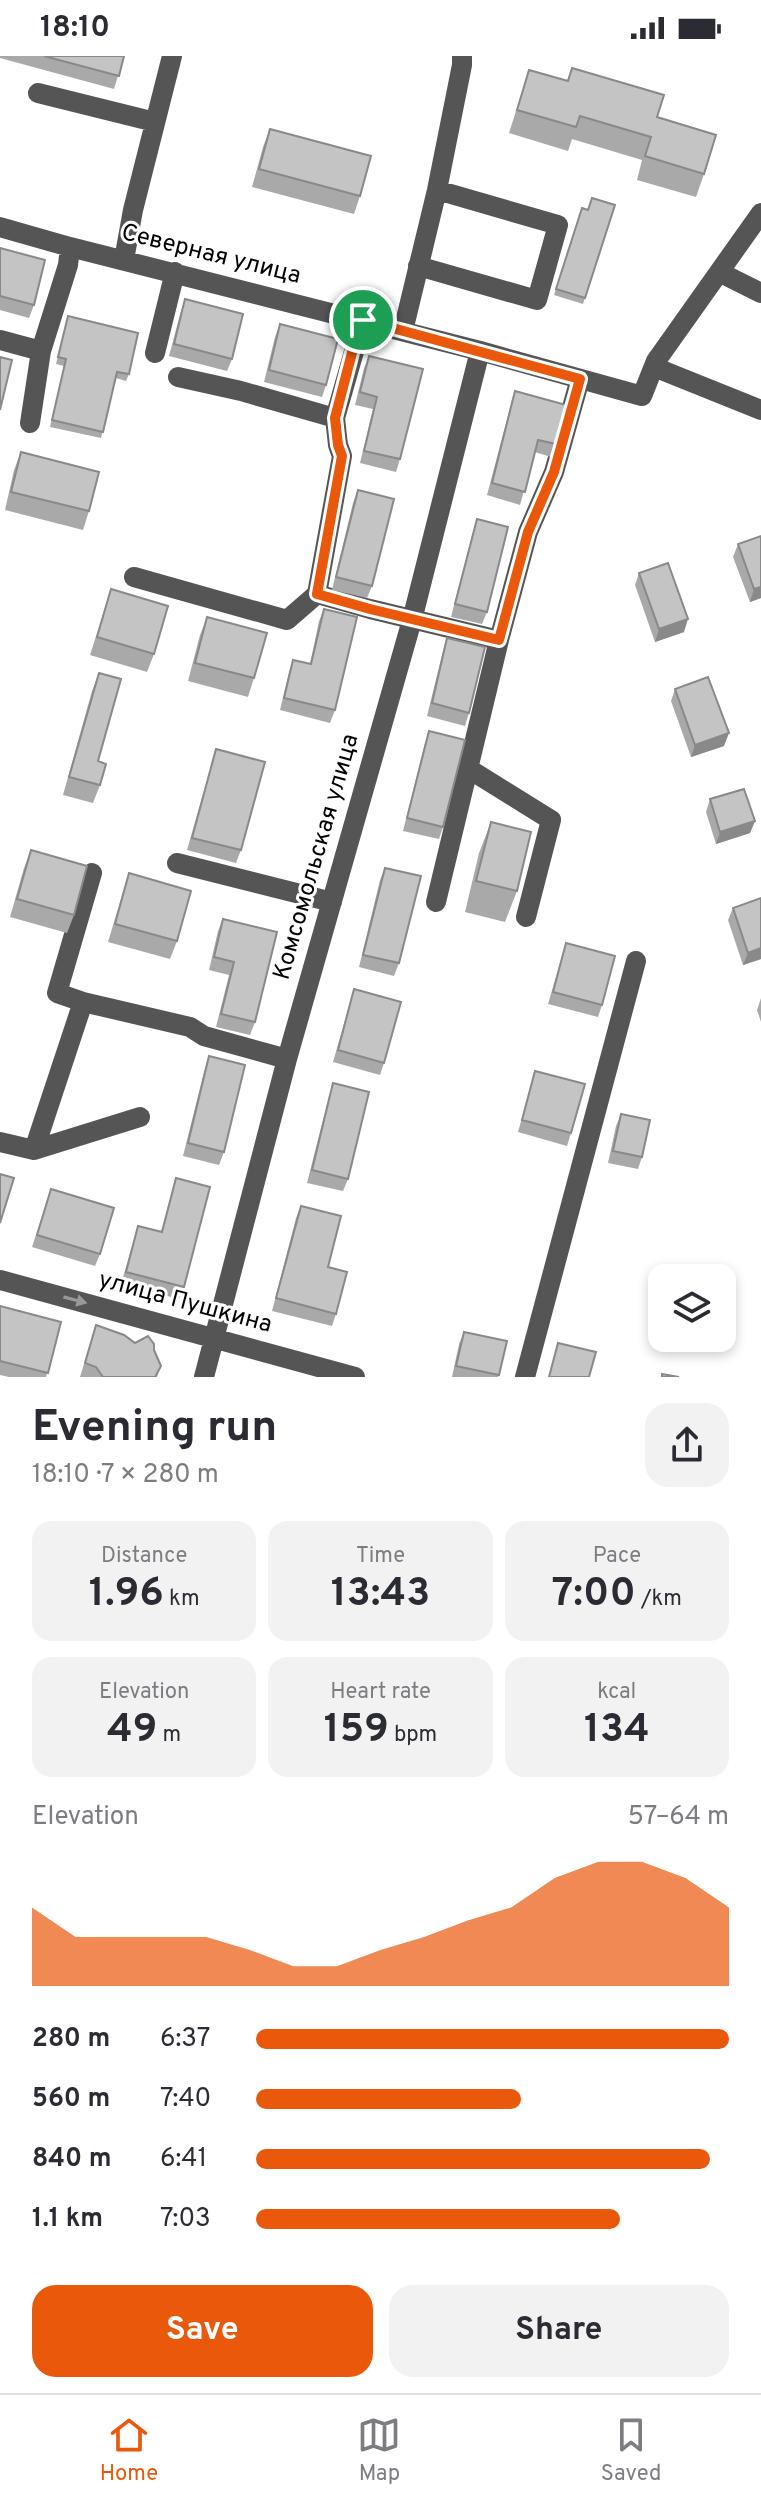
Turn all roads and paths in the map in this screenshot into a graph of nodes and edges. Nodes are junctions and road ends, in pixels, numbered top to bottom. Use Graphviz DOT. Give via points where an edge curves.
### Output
graph roads {
  1 [pos="172,56"];
  2 [pos="462,56"];
  3 [pos="38,93"];
  4 [pos="155,122"];
  5 [pos="437,190"];
  6 [pos="761,213"];
  7 [pos="0,227"];
  8 [pos="70,247"];
  9 [pos="124,260"];
  10 [pos="418,266"];
  11 [pos="175,272"];
  12 [pos="719,272"];
  13 [pos="761,293"];
  14 [pos="363,320"];
  15 [pos="403,331"];
  16 [pos="0,340"];
  17 [pos="41,351"];
  18 [pos="480,351"];
  19 [pos="155,353"];
  20 [pos="654,367"];
  21 [pos="178,377"];
  22 [pos="580,379"];
  23 [pos="761,410"];
  24 [pos="335,418"];
  25 [pos="30,423"];
  26 [pos="134,577"];
  27 [pos="317,594"];
  28 [pos="412,620"];
  29 [pos="499,640"];
  30 [pos="469,769"];
  31 [pos="177,863"];
  32 [pos="92,873"];
  33 [pos="332,902"];
  34 [pos="436,902"];
  35 [pos="526,917"];
  36 [pos="636,961"];
  37 [pos="83,1002"];
  38 [pos="287,1059"];
  39 [pos="140,1117"];
  40 [pos="0,1142"];
  41 [pos="34,1150"];
  42 [pos="0,1280"];
  43 [pos="215,1337"];
  44 [pos="204,1377"];
  45 [pos="355,1377"];
  46 [pos="525,1377"];
  1 -- 4 [label="street"];
  2 -- 5 [label="street"];
  3 -- 4 [label="street"];
  4 -- 9 [label="street"];
  5 -- 10 [label="street"];
  5 -- 10 [label="street" via="558,225 537,300"];
  6 -- 12 [label="street"];
  7 -- 8 [label="street, Северная улица"];
  8 -- 9 [label="street, Северная улица"];
  8 -- 17 [label="street"];
  9 -- 11 [label="street, Северная улица"];
  10 -- 15 [label="street"];
  11 -- 14 [label="street, Северная улица"];
  11 -- 19 [label="street"];
  12 -- 13 [label="street"];
  12 -- 20 [label="street"];
  14 -- 15 [label="street, Северная улица"];
  14 -- 24 [label="street"];
  15 -- 18 [label="street, Северная улица"];
  16 -- 17 [label="street"];
  17 -- 25 [label="street"];
  18 -- 22 [label="street, Северная улица"];
  18 -- 28 [label="street, Комсомольская улица"];
  20 -- 22 [label="street, Северная улица" via="642,396"];
  20 -- 23 [label="street"];
  21 -- 24 [label="street"];
  22 -- 29 [label="street" via="554,472 528,532"];
  24 -- 27 [label="street" via="342,456"];
  26 -- 27 [label="street" via="287,620"];
  27 -- 28 [label="street"];
  28 -- 29 [label="street"];
  28 -- 33 [label="street, Комсомольская улица"];
  29 -- 30 [label="street"];
  30 -- 34 [label="street"];
  30 -- 35 [label="street" via="551,820"];
  31 -- 33 [label="street"];
  32 -- 37 [label="street" via="57,993"];
  33 -- 38 [label="street, Комсомольская улица"];
  36 -- 46 [label="street"];
  37 -- 38 [label="street" via="190,1027 204,1036"];
  37 -- 41 [label="street"];
  38 -- 43 [label="street, Комсомольская улица"];
  39 -- 41 [label="street"];
  40 -- 41 [label="street"];
  42 -- 43 [label="street, улица Пушкина, one-way"];
  43 -- 44 [label="street, Комсомольская улица"];
  43 -- 45 [label="street, улица Пушкина"];
}
